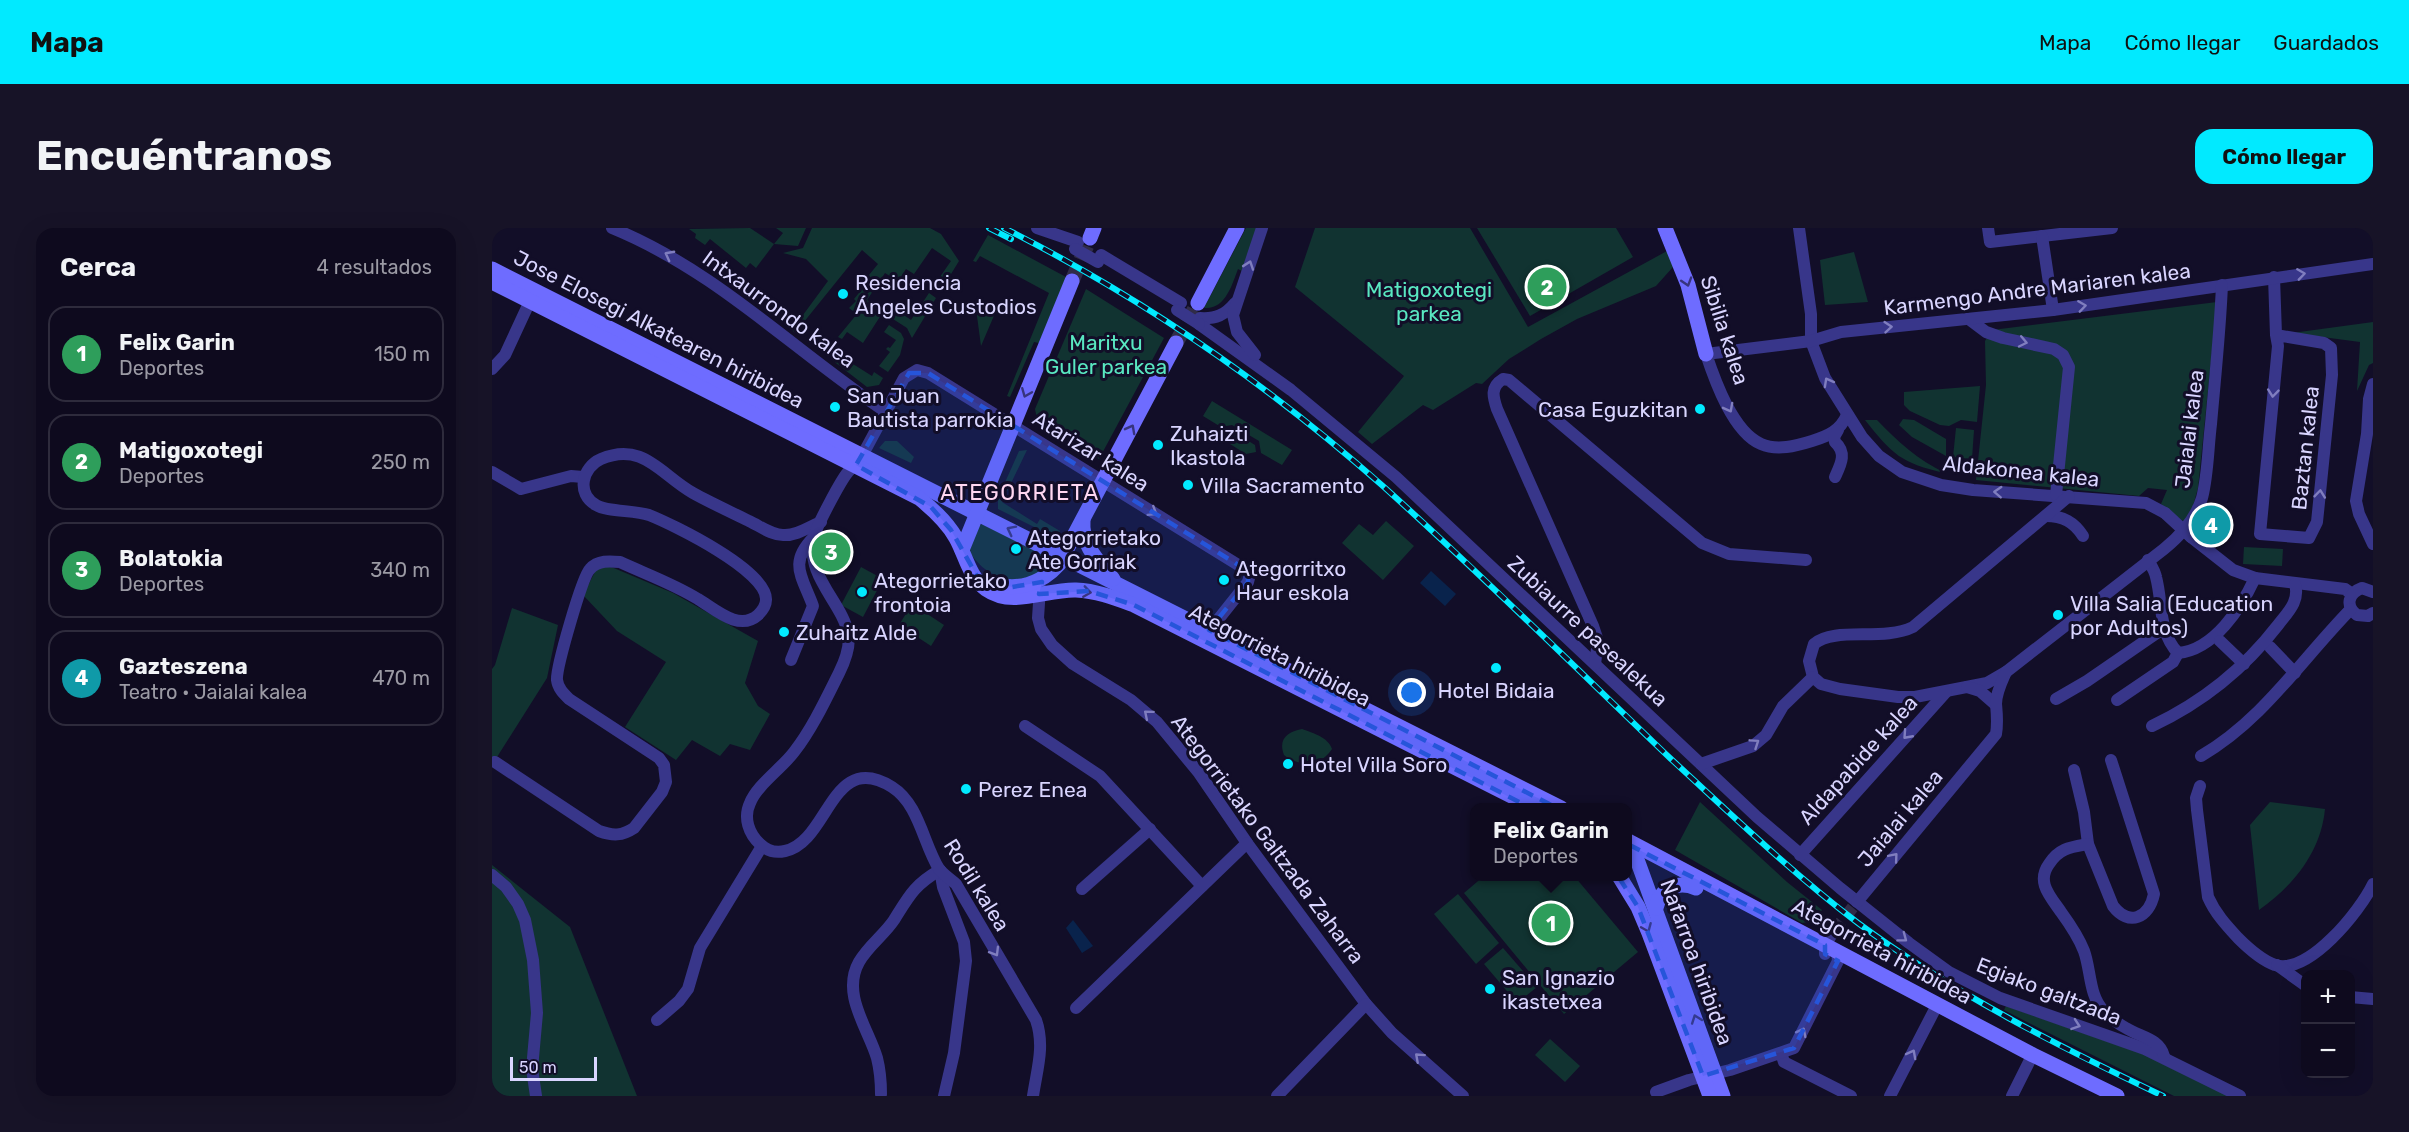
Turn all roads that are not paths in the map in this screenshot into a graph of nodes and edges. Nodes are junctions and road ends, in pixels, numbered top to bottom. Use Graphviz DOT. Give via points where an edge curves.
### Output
graph roads {
  1 [pos="612,228"];
  2 [pos="1042,228"];
  3 [pos="1237,228"];
  4 [pos="1262,228"];
  5 [pos="1665,228"];
  6 [pos="1799,228"];
  7 [pos="1988,228"];
  8 [pos="2112,228"];
  9 [pos="2042,236"];
  10 [pos="1079,239"];
  11 [pos="1099,259"];
  12 [pos="2373,264"];
  13 [pos="492,269"];
  14 [pos="2274,277"];
  15 [pos="1072,281"];
  16 [pos="492,282"];
  17 [pos="2222,285"];
  18 [pos="530,301"];
  19 [pos="1235,303"];
  20 [pos="1179,307"];
  21 [pos="2053,310"];
  22 [pos="1200,316"];
  23 [pos="1970,320"];
  24 [pos="2276,335"];
  25 [pos="1811,341"];
  26 [pos="1176,344"];
  27 [pos="1706,354"];
  28 [pos="1255,355"];
  29 [pos="492,369"];
  30 [pos="2373,384"];
  31 [pos="1291,390"];
  32 [pos="886,412"];
  33 [pos="1847,415"];
  34 [pos="1013,425"];
  35 [pos="1838,430"];
  36 [pos="859,460"];
  37 [pos="492,472"];
  38 [pos="583,477"];
  39 [pos="1835,477"];
  40 [pos="1103,481"];
  41 [pos="2056,495"];
  42 [pos="2069,496"];
  43 [pos="977,513"];
  44 [pos="2046,516"];
  45 [pos="1083,520"];
  46 [pos="821,522"];
  47 [pos="2083,536"];
  48 [pos="814,537"];
  49 [pos="2373,544"];
  50 [pos="962,550"];
  51 [pos="1063,557"];
  52 [pos="1806,560"];
  53 [pos="2148,560"];
  54 [pos="2255,578"];
  55 [pos="1116,584"];
  56 [pos="2295,584"];
  57 [pos="1041,586"];
  58 [pos="2373,592"];
  59 [pos="2352,594"];
  60 [pos="2351,609"];
  61 [pos="2373,613"];
  62 [pos="2164,628"];
  63 [pos="1209,631"];
  64 [pos="2220,641"];
  65 [pos="1232,642"];
  66 [pos="2270,647"];
  67 [pos="2178,653"];
  68 [pos="790,660"];
  69 [pos="1595,664"];
  70 [pos="2244,664"];
  71 [pos="2006,672"];
  72 [pos="2295,673"];
  73 [pos="1813,677"];
  74 [pos="1966,687"];
  75 [pos="1946,692"];
  76 [pos="2055,699"];
  77 [pos="2117,700"];
  78 [pos="1996,705"];
  79 [pos="1025,726"];
  80 [pos="2152,726"];
  81 [pos="2201,756"];
  82 [pos="2111,760"];
  83 [pos="495,762"];
  84 [pos="1701,764"];
  85 [pos="2074,770"];
  86 [pos="2200,786"];
  87 [pos="1527,803"];
  88 [pos="1553,803"];
  89 [pos="1150,829"];
  90 [pos="1247,843"];
  91 [pos="2088,844"];
  92 [pos="762,846"];
  93 [pos="1632,849"];
  94 [pos="1632,849"];
  95 [pos="1632,853"];
  96 [pos="1800,855"];
  97 [pos="939,870"];
  98 [pos="492,875"];
  99 [pos="1622,881"];
  100 [pos="2373,884"];
  101 [pos="1202,886"];
  102 [pos="1696,888"];
  103 [pos="1082,889"];
  104 [pos="1857,902"];
  105 [pos="1656,908"];
  106 [pos="1834,931"];
  107 [pos="1831,953"];
  108 [pos="2277,966"];
  109 [pos="2301,983"];
  110 [pos="2355,997"];
  111 [pos="2373,999"];
  112 [pos="1366,1004"];
  113 [pos="1076,1008"];
  114 [pos="1934,1011"];
  115 [pos="657,1020"];
  116 [pos="1781,1053"];
  117 [pos="2165,1058"];
  118 [pos="2029,1062"];
  119 [pos="1709,1076"];
  120 [pos="1656,1092"];
  121 [pos="881,1094"];
  122 [pos="536,1096"];
  123 [pos="944,1096"];
  124 [pos="1033,1096"];
  125 [pos="1277,1096"];
  126 [pos="1463,1096"];
  127 [pos="1710,1096"];
  128 [pos="1723,1096"];
  129 [pos="1851,1096"];
  130 [pos="1890,1096"];
  131 [pos="2012,1096"];
  132 [pos="2098,1096"];
  133 [pos="2117,1096"];
  134 [pos="2240,1096"];
  32 -- 1 [label="street, Intxaurrondo kalea, one-way" via="695,270"];
  2 -- 10 [label="street, Zubiaurre pasealekua"];
  3 -- 22 [label="main road"];
  19 -- 4 [label="street, one-way"];
  5 -- 27 [label="main road, Sibilia kalea, one-way" via="1688,285"];
  6 -- 25 [label="street, Aldakonea kalea"];
  7 -- 9 [label="street" via="1990,242"];
  8 -- 9 [label="street"];
  9 -- 21 [label="street"];
  10 -- 11 [label="street, Zubiaurre pasealekua"];
  11 -- 20 [label="street, Zubiaurre pasealekua"];
  11 -- 20 [label="street, Zubiaurre pasealekua" via="1156,297"];
  14 -- 12 [label="street, Karmengo Andre Mariaren kalea, one-way"];
  13 -- 36 [label="main road, Jose Elosegi Alkatearen hiribidea"];
  14 -- 17 [label="street, Karmengo Andre Mariaren kalea"];
  14 -- 24 [label="street, Baztan kalea"];
  15 -- 34 [label="main road, one-way"];
  16 -- 18 [label="main road"];
  21 -- 17 [label="street, Karmengo Andre Mariaren kalea, one-way"];
  17 -- 53 [label="street, Jaialai kalea" via="2202,497 2176,540"];
  18 -- 29 [label="street" via="505,355"];
  18 -- 36 [label="main road"];
  19 -- 22 [label="street" via="1221,316"];
  19 -- 28 [label="street" via="1234,327"];
  20 -- 22 [label="street, Zubiaurre pasealekua"];
  21 -- 23 [label="street, Karmengo Andre Mariaren kalea"];
  22 -- 28 [label="street, Zubiaurre pasealekua"];
  22 -- 31 [label="street, Zubiaurre pasealekua"];
  25 -- 23 [label="street, Karmengo Andre Mariaren kalea, one-way" via="1841,332"];
  23 -- 41 [label="street, one-way" via="2002,338 2054,348 2069,367"];
  24 -- 24 [label="street, Baztan kalea, one-way" via="2260,534 2309,538 2317,522 2332,375 2331,348 2324,343"];
  25 -- 27 [label="street, Karmengo Andre Mariaren kalea"];
  33 -- 25 [label="street, Aldakonea kalea, one-way" via="1825,378"];
  40 -- 26 [label="main road, one-way"];
  27 -- 35 [label="street, Sibilia kalea, one-way" via="1737,422 1760,444 1776,448 1799,445"];
  28 -- 31 [label="street, Zubiaurre pasealekua"];
  30 -- 49 [label="street" via="2356,501"];
  31 -- 69 [label="street, Zubiaurre pasealekua" via="1396,477"];
  32 -- 34 [label="street, Atarizar kalea" via="904,378 917,370"];
  32 -- 36 [label="street, Atarizar kalea"];
  33 -- 35 [label="street"];
  41 -- 33 [label="street, Aldakonea kalea, one-way" via="1955,488 1902,472 1879,456"];
  34 -- 40 [label="street, Atarizar kalea"];
  34 -- 43 [label="main road"];
  35 -- 39 [label="street" via="1834,441 1843,459"];
  36 -- 43 [label="main road, Jose Elosegi Alkatearen hiribidea"];
  36 -- 46 [label="street, Atarizar kalea" via="847,473"];
  36 -- 50 [label="main road" via="931,507"];
  37 -- 38 [label="street" via="521,489 572,476"];
  38 -- 46 [label="street" via="595,461 608,456 639,456 692,492 774,533 794,534"];
  38 -- 83 [label="street" via="589,500 596,506 650,516 725,554 762,584 766,602 753,619 736,621 620,562 595,565 584,577 558,671 560,689 569,699 659,758 667,774 662,792 629,832 611,836 599,831"];
  40 -- 45 [label="main road"];
  40 -- 63 [label="street, Atarizar kalea, one-way" via="1248,571 1248,582"];
  41 -- 42 [label="street, Aldakonea kalea"];
  42 -- 44 [label="street"];
  42 -- 54 [label="street, Aldakonea kalea, bridge" via="2146,503 2165,513 2233,570"];
  43 -- 50 [label="main road"];
  51 -- 43 [label="main road, Jose Elosegi Alkatearen hiribidea, one-way"];
  44 -- 47 [label="street" via="2068,520"];
  44 -- 73 [label="street" via="1913,627 1885,635 1821,639 1810,652"];
  45 -- 51 [label="main road"];
  45 -- 55 [label="main road" via="1087,547"];
  46 -- 48 [label="street, Atarizar kalea"];
  48 -- 68 [label="street, Atarizar kalea" via="800,555 799,566 813,606"];
  48 -- 92 [label="street" via="818,573 848,634 848,650 796,750 750,802 747,824"];
  50 -- 57 [label="main road" via="970,570 985,581 1003,587"];
  51 -- 55 [label="main road, Jose Elosegi Alkatearen hiribidea"];
  51 -- 57 [label="main road"];
  52 -- 69 [label="street" via="1729,554 1702,543 1509,380 1503,379 1494,388 1497,410 1593,626 1598,641"];
  53 -- 62 [label="street" via="2156,576"];
  53 -- 71 [label="street, Jaialai kalea"];
  54 -- 56 [label="street, Aldakonea kalea"];
  54 -- 67 [label="street" via="2246,597 2219,631 2204,644"];
  55 -- 63 [label="main road, Jose Elosegi Alkatearen hiribidea"];
  56 -- 59 [label="street, Aldakonea kalea" via="2345,589"];
  56 -- 70 [label="street" via="2295,603"];
  57 -- 87 [label="main road, Ategorrieta hiribidea, one-way" via="1089,591 1134,605"];
  90 -- 57 [label="street, Ategorrietako Galtzada Zaharra, one-way" via="1194,765 1157,722 1052,645 1038,618"];
  58 -- 59 [label="street, Aldakonea kalea" via="2362,588"];
  59 -- 60 [label="street"];
  60 -- 61 [label="street" via="2362,617"];
  60 -- 72 [label="street"];
  62 -- 67 [label="street" via="2169,644"];
  62 -- 76 [label="street"];
  63 -- 65 [label="main road, Jose Elosegi Alkatearen hiribidea"];
  64 -- 70 [label="street"];
  65 -- 88 [label="main road, Ategorrieta hiribidea"];
  66 -- 72 [label="street"];
  67 -- 77 [label="street" via="2173,662"];
  69 -- 84 [label="street, Zubiaurre pasealekua"];
  70 -- 80 [label="street" via="2198,701"];
  71 -- 74 [label="street, Aldapabide kalea" via="1986,683"];
  71 -- 78 [label="street, Jaialai kalea"];
  72 -- 81 [label="street" via="2254,717"];
  73 -- 75 [label="street, Aldapabide kalea" via="1821,684 1840,689 1898,697"];
  84 -- 73 [label="street, one-way" via="1753,746 1766,735 1783,706"];
  74 -- 75 [label="street, Aldapabide kalea"];
  74 -- 78 [label="street" via="1980,691"];
  75 -- 96 [label="street, Aldapabide kalea, one-way"];
  104 -- 78 [label="street, Jaialai kalea, one-way" via="1996,734"];
  79 -- 89 [label="street" via="1100,776"];
  82 -- 91 [label="street" via="2154,894 2145,914 2132,918 2119,915"];
  84 -- 96 [label="street, Zubiaurre pasealekua"];
  85 -- 91 [label="street"];
  86 -- 108 [label="street" via="2197,810 2212,907 2246,945"];
  89 -- 101 [label="street"];
  89 -- 103 [label="street"];
  90 -- 101 [label="street"];
  90 -- 112 [label="street, Ategorrietako Galtzada Zaharra"];
  91 -- 117 [label="street" via="2063,848 2050,861 2043,880 2048,896 2083,950 2102,1010 2126,1028 2149,1038 2162,1049"];
  92 -- 97 [label="street, Rodil kalea" via="777,852 796,847 814,830 839,790 853,780 880,781 899,793 919,824"];
  92 -- 115 [label="street" via="700,948 688,989"];
  93 -- 102 [label="main road, Ategorrieta hiribidea"];
  94 -- 107 [label="main road, Ategorrieta hiribidea"];
  95 -- 105 [label="main road, Nafarroa hiribidea"];
  96 -- 104 [label="street, Zubiaurre pasealekua"];
  97 -- 121 [label="street" via="923,880 901,906 858,963 854,975 855,1006 876,1057"];
  97 -- 123 [label="street" via="964,942 966,961"];
  97 -- 124 [label="street, Rodil kalea, one-way" via="956,884 1036,1020 1041,1049"];
  98 -- 122 [label="street" via="512,896 525,920 533,960 537,1013 532,1070"];
  99 -- 119 [label="main road, Nafarroa hiribidea, one-way" via="1638,907"];
  100 -- 108 [label="street" via="2351,917 2310,956 2295,964"];
  101 -- 113 [label="street"];
  102 -- 105 [label="main road" via="1673,886 1663,892"];
  102 -- 107 [label="main road, Ategorrieta hiribidea"];
  104 -- 117 [label="street, Egiako galtzada, one-way" via="1970,984"];
  119 -- 105 [label="main road, Nafarroa hiribidea, one-way"];
  106 -- 107 [label="street"];
  107 -- 114 [label="main road, Ategorrieta hiribidea"];
  116 -- 107 [label="street, one-way" via="1794,1048"];
  107 -- 133 [label="main road, Ategorrieta hiribidea"];
  108 -- 109 [label="street"];
  110 -- 111 [label="street"];
  112 -- 125 [label="street"];
  126 -- 112 [label="street, Ategorrietako Galtzada Zaharra, one-way" via="1392,1033"];
  114 -- 118 [label="main road, Ategorrieta hiribidea"];
  130 -- 114 [label="street, one-way"];
  116 -- 119 [label="street"];
  116 -- 129 [label="street" via="1784,1062"];
  117 -- 134 [label="street, Egiako galtzada"];
  118 -- 131 [label="street"];
  118 -- 132 [label="main road, Ategorrieta hiribidea"];
  119 -- 120 [label="street"];
  119 -- 127 [label="main road, Nafarroa hiribidea"];
  119 -- 128 [label="main road, Nafarroa hiribidea"];
}
